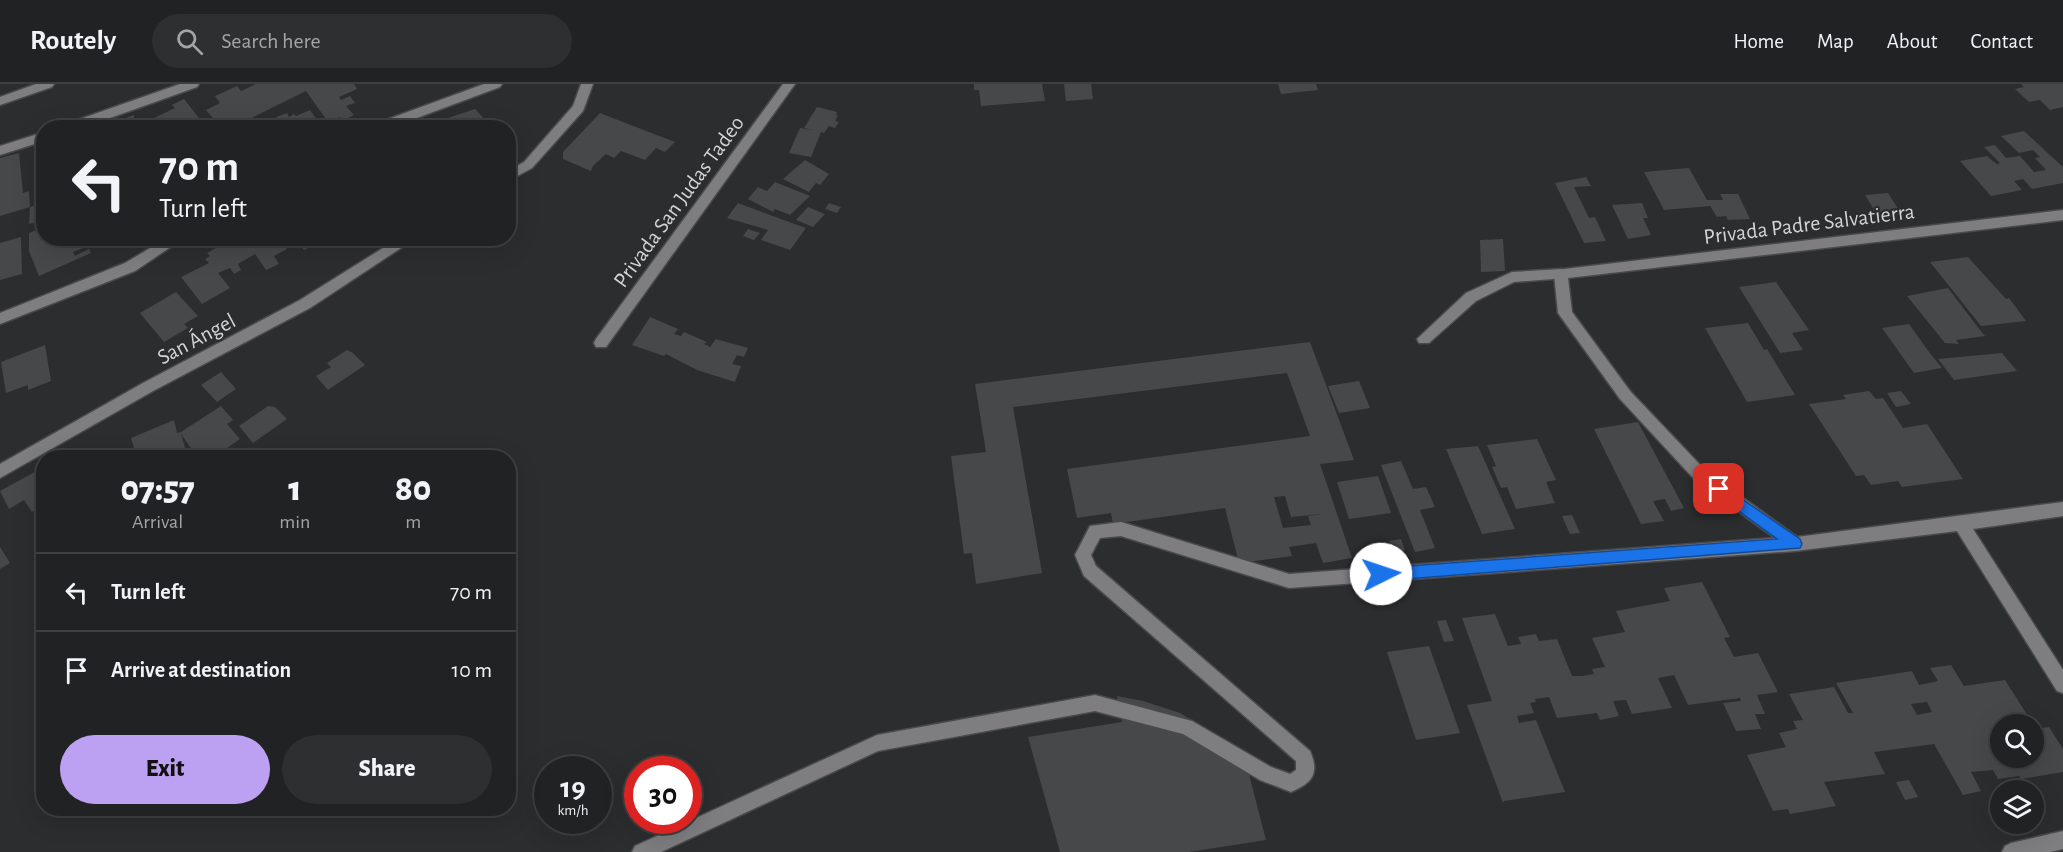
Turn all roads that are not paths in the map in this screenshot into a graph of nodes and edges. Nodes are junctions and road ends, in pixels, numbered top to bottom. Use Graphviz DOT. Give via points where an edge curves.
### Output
graph roads {
  1 [pos="48,84"];
  2 [pos="193,84"];
  3 [pos="496,84"];
  4 [pos="587,84"];
  5 [pos="789,84"];
  6 [pos="0,101"];
  7 [pos="90,120"];
  8 [pos="398,120"];
  9 [pos="36,139"];
  10 [pos="0,151"];
  11 [pos="516,172"];
  12 [pos="2063,215"];
  13 [pos="165,246"];
  14 [pos="397,246"];
  15 [pos="1561,274"];
  16 [pos="0,319"];
  17 [pos="1424,339"];
  18 [pos="601,343"];
  19 [pos="38,450"];
  20 [pos="36,451"];
  21 [pos="0,472"];
  22 [pos="2063,509"];
  23 [pos="1961,524"];
  24 [pos="1795,544"];
  25 [pos="2063,685"];
  26 [pos="2063,840"];
  27 [pos="641,852"];
  28 [pos="2011,852"];
  1 -- 6 [label="street"];
  2 -- 7 [label="street"];
  3 -- 8 [label="street"];
  4 -- 11 [label="street" via="579,108 528,165"];
  5 -- 18 [label="street, Privada San Judas Tadeo"];
  9 -- 10 [label="street"];
  12 -- 15 [label="street, Privada Padre Salvatierra"];
  13 -- 16 [label="street" via="130,267"];
  14 -- 19 [label="street, San Ángel" via="304,304"];
  15 -- 17 [label="street, Privada Padre Salvatierra" via="1512,278 1481,292"];
  15 -- 24 [label="street" via="1565,313 1625,395 1700,475"];
  20 -- 21 [label="street, San Ángel"];
  22 -- 23 [label="street"];
  23 -- 24 [label="street"];
  23 -- 25 [label="street"];
  24 -- 27 [label="street" via="1289,581 1120,530 1095,531 1083,555 1090,571 1304,757 1305,775 1291,783 1266,774 1186,727 1095,703 877,743"];
  26 -- 28 [label="street"];
}
